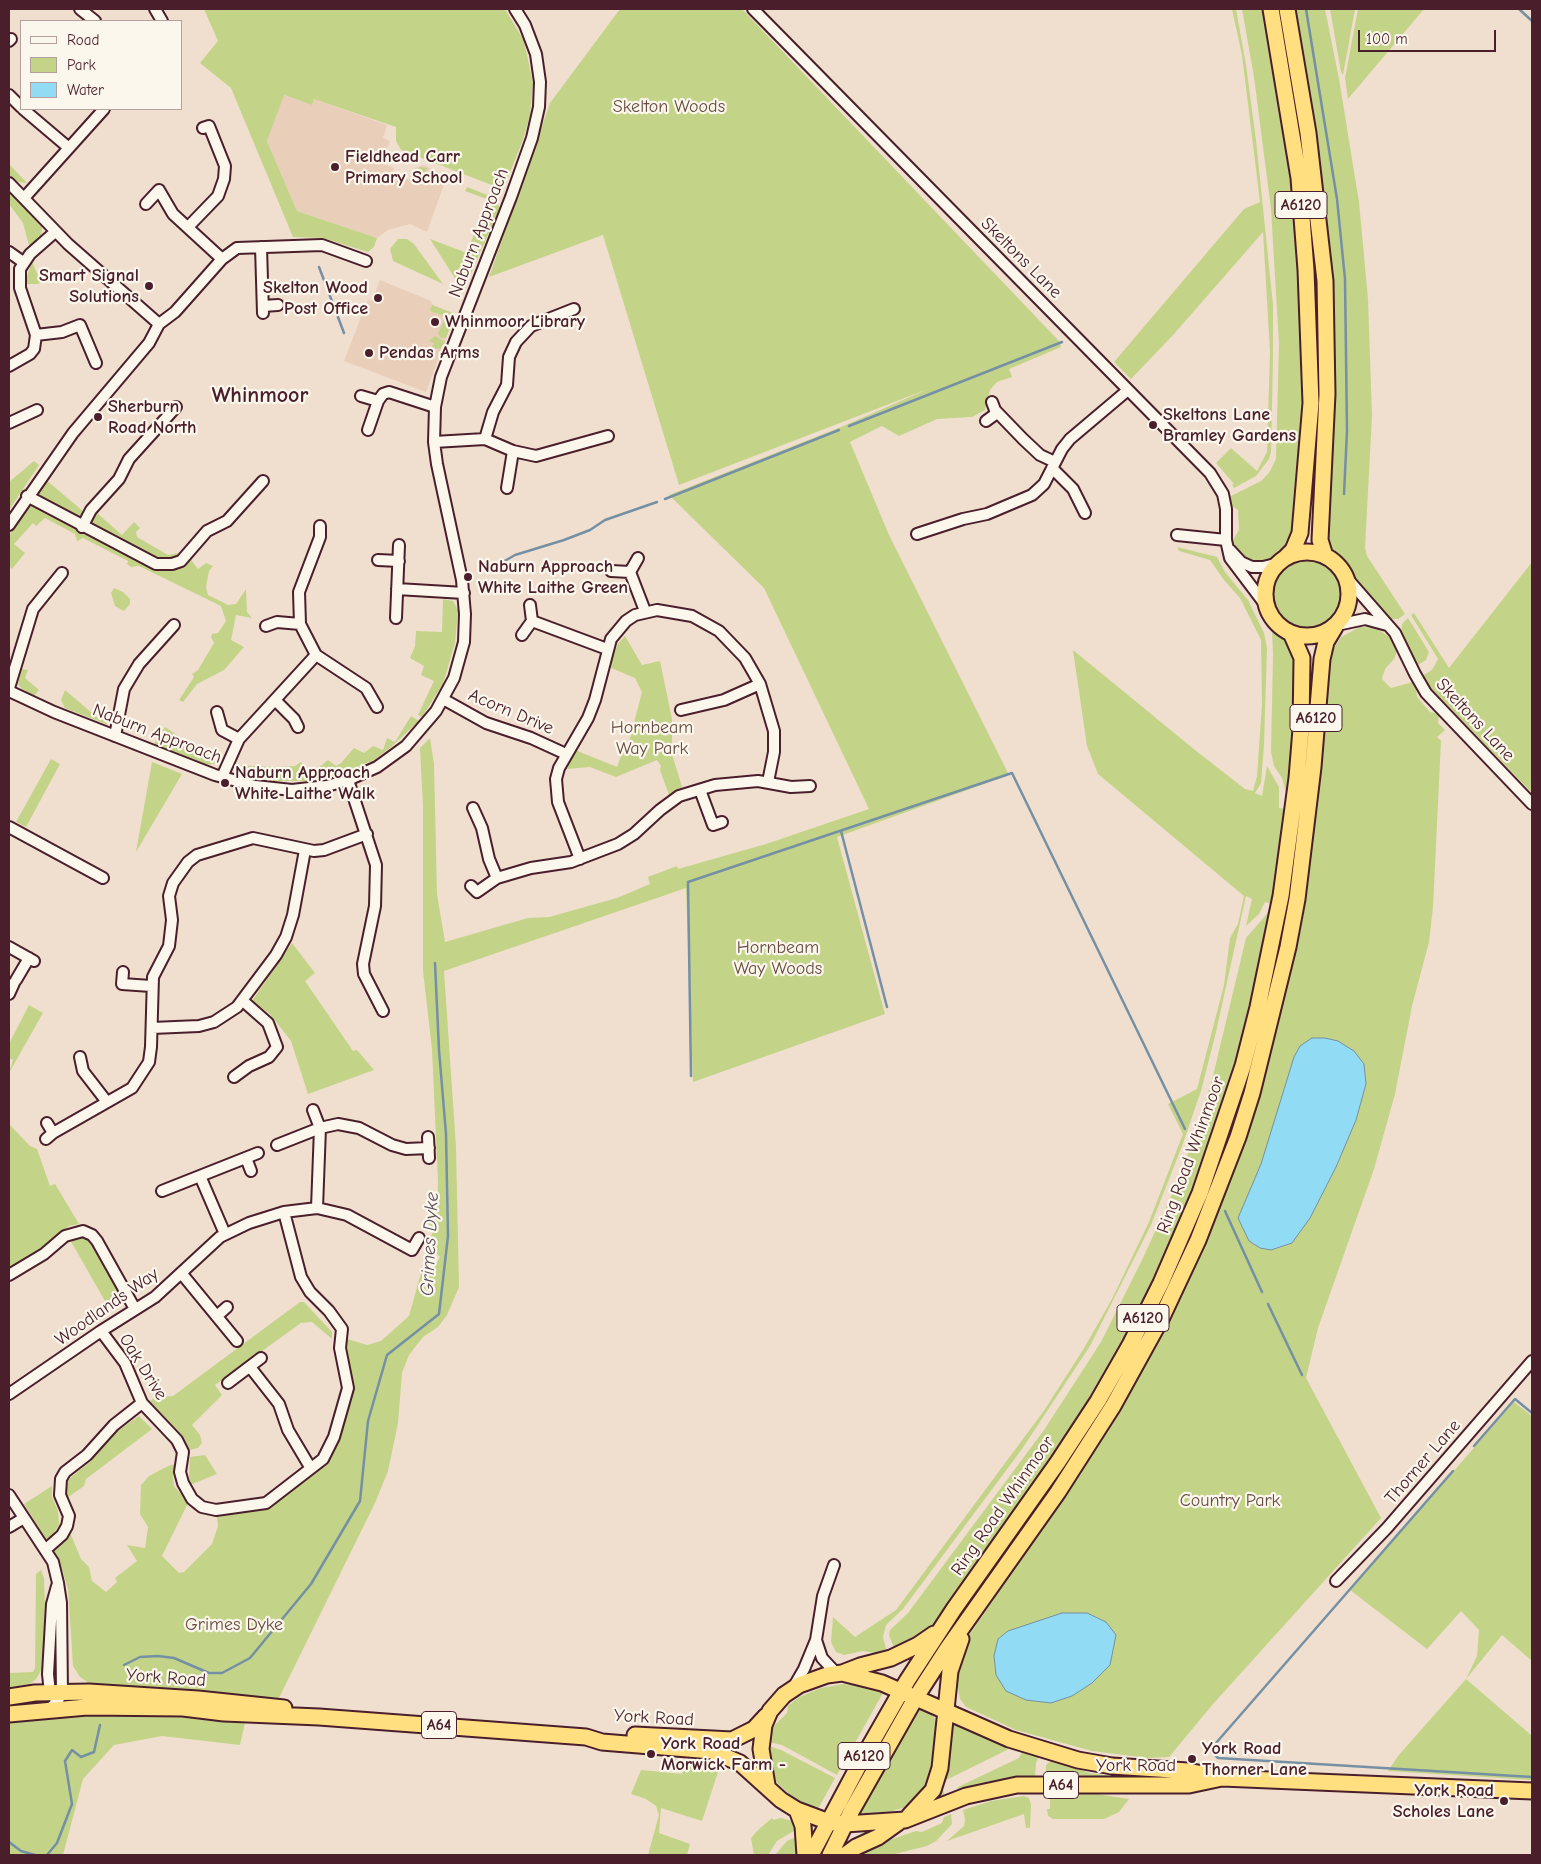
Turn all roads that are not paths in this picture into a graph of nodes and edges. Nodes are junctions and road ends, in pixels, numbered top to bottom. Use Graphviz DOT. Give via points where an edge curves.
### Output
graph roads {
  1 [pos="80,9"];
  2 [pos="514,9"];
  3 [pos="753,9"];
  4 [pos="1271,9"];
  5 [pos="1287,9"];
  6 [pos="95,20"];
  7 [pos="9,95"];
  8 [pos="20,106"];
  9 [pos="24,110"];
  10 [pos="103,110"];
  11 [pos="203,128"];
  12 [pos="69,148"];
  13 [pos="9,183"];
  14 [pos="24,198"];
  15 [pos="146,204"];
  16 [pos="189,226"];
  17 [pos="55,232"];
  18 [pos="261,247"];
  19 [pos="9,252"];
  20 [pos="222,259"];
  21 [pos="366,260"];
  22 [pos="23,262"];
  23 [pos="278,305"];
  24 [pos="574,309"];
  25 [pos="159,324"];
  26 [pos="36,335"];
  27 [pos="96,363"];
  28 [pos="9,366"];
  29 [pos="1128,390"];
  30 [pos="361,396"];
  31 [pos="378,401"];
  32 [pos="992,402"];
  33 [pos="435,406"];
  34 [pos="176,407"];
  35 [pos="38,410"];
  36 [pos="997,413"];
  37 [pos="986,420"];
  38 [pos="9,423"];
  39 [pos="368,430"];
  40 [pos="608,436"];
  41 [pos="485,439"];
  42 [pos="434,442"];
  43 [pos="513,451"];
  44 [pos="1054,465"];
  45 [pos="263,481"];
  46 [pos="507,488"];
  47 [pos="27,496"];
  48 [pos="1084,513"];
  49 [pos="9,525"];
  50 [pos="320,526"];
  51 [pos="82,527"];
  52 [pos="917,534"];
  53 [pos="1177,535"];
  54 [pos="1227,544"];
  55 [pos="399,545"];
  56 [pos="1325,556"];
  57 [pos="638,558"];
  58 [pos="378,560"];
  59 [pos="1282,560"];
  60 [pos="398,561"];
  61 [pos="611,571"];
  62 [pos="630,572"];
  63 [pos="62,573"];
  64 [pos="1346,577"];
  65 [pos="397,590"];
  66 [pos="464,593"];
  67 [pos="530,605"];
  68 [pos="1267,607"];
  69 [pos="646,611"];
  70 [pos="396,618"];
  71 [pos="532,621"];
  72 [pos="300,624"];
  73 [pos="174,625"];
  74 [pos="1388,625"];
  75 [pos="266,626"];
  76 [pos="1336,626"];
  77 [pos="1291,633"];
  78 [pos="522,635"];
  79 [pos="607,649"];
  80 [pos="316,655"];
  81 [pos="760,684"];
  82 [pos="9,690"];
  83 [pos="275,700"];
  84 [pos="443,700"];
  85 [pos="376,708"];
  86 [pos="681,710"];
  87 [pos="217,712"];
  88 [pos="298,727"];
  89 [pos="115,736"];
  90 [pos="239,739"];
  91 [pos="566,754"];
  92 [pos="222,777"];
  93 [pos="348,780"];
  94 [pos="768,782"];
  95 [pos="810,786"];
  96 [pos="700,790"];
  97 [pos="1532,804"];
  98 [pos="473,808"];
  99 [pos="1300,811"];
  100 [pos="722,822"];
  101 [pos="9,828"];
  102 [pos="367,834"];
  103 [pos="305,850"];
  104 [pos="580,859"];
  105 [pos="103,878"];
  106 [pos="497,878"];
  107 [pos="471,886"];
  108 [pos="9,947"];
  109 [pos="123,972"];
  110 [pos="151,986"];
  111 [pos="9,994"];
  112 [pos="243,1000"];
  113 [pos="384,1011"];
  114 [pos="152,1028"];
  115 [pos="80,1057"];
  116 [pos="234,1077"];
  117 [pos="108,1102"];
  118 [pos="313,1110"];
  119 [pos="47,1124"];
  120 [pos="320,1128"];
  121 [pos="428,1136"];
  122 [pos="277,1145"];
  123 [pos="258,1153"];
  124 [pos="246,1158"];
  125 [pos="250,1171"];
  126 [pos="200,1176"];
  127 [pos="162,1191"];
  128 [pos="317,1208"];
  129 [pos="284,1212"];
  130 [pos="225,1234"];
  131 [pos="419,1238"];
  132 [pos="182,1274"];
  133 [pos="9,1275"];
  134 [pos="227,1307"];
  135 [pos="135,1309"];
  136 [pos="217,1316"];
  137 [pos="101,1331"];
  138 [pos="237,1341"];
  139 [pos="261,1358"];
  140 [pos="1532,1361"];
  141 [pos="250,1367"];
  142 [pos="228,1383"];
  143 [pos="11,1389"];
  144 [pos="142,1403"];
  145 [pos="310,1467"];
  146 [pos="9,1495"];
  147 [pos="24,1518"];
  148 [pos="9,1527"];
  149 [pos="46,1550"];
  150 [pos="834,1565"];
  151 [pos="1336,1581"];
  152 [pos="58,1583"];
  153 [pos="967,1623"];
  154 [pos="941,1630"];
  155 [pos="816,1640"];
  156 [pos="839,1673"];
  157 [pos="48,1674"];
  158 [pos="63,1676"];
  159 [pos="792,1689"];
  160 [pos="902,1690"];
  161 [pos="79,1692"];
  162 [pos="35,1693"];
  163 [pos="56,1696"];
  164 [pos="9,1697"];
  165 [pos="916,1697"];
  166 [pos="87,1708"];
  167 [pos="770,1711"];
  168 [pos="946,1711"];
  169 [pos="46,1712"];
  170 [pos="9,1714"];
  171 [pos="319,1717"];
  172 [pos="586,1737"];
  173 [pos="1222,1778"];
  174 [pos="766,1785"];
  175 [pos="1532,1791"];
  176 [pos="797,1810"];
  177 [pos="902,1821"];
  178 [pos="829,1822"];
  179 [pos="845,1824"];
  180 [pos="805,1855"];
  181 [pos="811,1855"];
  182 [pos="830,1855"];
  183 [pos="844,1855"];
  1 -- 6 [label="street"];
  2 -- 33 [label="street, Naburn Approach" via="536,54 541,93 537,120 511,197 441,377"];
  3 -- 29 [label="street, Skeltons Lane"];
  4 -- 59 [label="highway, A6120" via="1299,178 1311,403 1300,533 1293,550"];
  5 -- 56 [label="highway, A6120" via="1308,133 1325,281 1327,394 1320,540"];
  7 -- 8 [label="street"];
  9 -- 12 [label="street"];
  10 -- 12 [label="street"];
  11 -- 16 [label="street" via="209,126 225,166 224,179 218,196"];
  12 -- 14 [label="street"];
  13 -- 14 [label="street"];
  14 -- 17 [label="street"];
  15 -- 16 [label="street" via="159,190 174,214"];
  16 -- 20 [label="street"];
  17 -- 22 [label="street"];
  17 -- 25 [label="street"];
  18 -- 20 [label="street" via="237,248"];
  18 -- 21 [label="street" via="322,245"];
  18 -- 23 [label="street" via="263,309"];
  19 -- 22 [label="street"];
  20 -- 25 [label="street" via="175,312"];
  22 -- 26 [label="street" via="20,288"];
  24 -- 41 [label="street" via="531,326 516,342 509,357 507,385 493,412"];
  25 -- 47 [label="street" via="149,343 73,433"];
  26 -- 27 [label="street" via="80,326"];
  26 -- 28 [label="street" via="30,354"];
  29 -- 44 [label="street" via="1081,428 1062,449"];
  29 -- 54 [label="street, Skeltons Lane" via="1215,478 1226,509"];
  30 -- 31 [label="street"];
  31 -- 33 [label="street" via="389,392"];
  31 -- 39 [label="street"];
  32 -- 36 [label="street"];
  33 -- 42 [label="street, Naburn Approach"];
  34 -- 51 [label="street" via="129,459 119,479 91,510"];
  35 -- 38 [label="street"];
  36 -- 37 [label="street"];
  36 -- 44 [label="street"];
  40 -- 43 [label="street" via="536,456"];
  41 -- 42 [label="street"];
  41 -- 43 [label="street"];
  42 -- 66 [label="street, Naburn Approach"];
  43 -- 46 [label="street"];
  44 -- 48 [label="street" via="1073,489"];
  44 -- 52 [label="street" via="1044,484 1032,495 1014,504"];
  45 -- 51 [label="street" via="227,521 207,531 181,561 172,564 156,564"];
  47 -- 49 [label="street"];
  47 -- 51 [label="street"];
  50 -- 72 [label="street" via="320,537 299,592"];
  53 -- 54 [label="street"];
  54 -- 59 [label="street" via="1241,562 1252,567 1263,568"];
  54 -- 68 [label="street, Skeltons Lane" via="1236,568"];
  55 -- 60 [label="street"];
  56 -- 59 [label="highway" via="1308,552"];
  56 -- 64 [label="highway" via="1340,566"];
  57 -- 62 [label="street"];
  58 -- 60 [label="street"];
  59 -- 68 [label="highway" via="1265,587"];
  60 -- 65 [label="street"];
  61 -- 62 [label="street"];
  62 -- 69 [label="street"];
  63 -- 82 [label="street" via="33,608"];
  64 -- 74 [label="street, Skeltons Lane"];
  64 -- 76 [label="highway" via="1350,597 1344,617"];
  65 -- 66 [label="street"];
  65 -- 70 [label="street"];
  66 -- 84 [label="street, Naburn Approach" via="464,642 454,678"];
  67 -- 71 [label="street"];
  68 -- 77 [label="highway" via="1275,622"];
  69 -- 79 [label="street" via="626,621"];
  69 -- 81 [label="street" via="680,612 710,625 745,658"];
  71 -- 78 [label="street"];
  71 -- 79 [label="street"];
  72 -- 75 [label="street" via="277,622"];
  72 -- 80 [label="street"];
  73 -- 89 [label="street" via="139,664 124,689"];
  74 -- 76 [label="street" via="1365,619"];
  74 -- 97 [label="street, Skeltons Lane" via="1430,697"];
  76 -- 77 [label="highway" via="1316,636"];
  76 -- 99 [label="highway, Ring Road Whinmoor / A6120" via="1326,642 1322,659"];
  77 -- 99 [label="highway, Ring Road Whinmoor / A6120" via="1300,650 1302,666"];
  79 -- 91 [label="street" via="588,718"];
  80 -- 83 [label="street"];
  80 -- 85 [label="street" via="366,688"];
  81 -- 86 [label="street" via="724,700"];
  81 -- 94 [label="street" via="770,712 775,742"];
  82 -- 89 [label="street, Naburn Approach"];
  83 -- 88 [label="street"];
  83 -- 90 [label="street"];
  84 -- 91 [label="street, Acorn Drive" via="486,723"];
  84 -- 93 [label="street, Naburn Approach" via="406,746 377,767"];
  87 -- 90 [label="street" via="222,730"];
  89 -- 92 [label="street, Naburn Approach"];
  90 -- 92 [label="street"];
  91 -- 104 [label="street" via="559,768 556,789"];
  92 -- 93 [label="street, Naburn Approach" via="255,786 292,790"];
  93 -- 102 [label="street"];
  94 -- 95 [label="street" via="791,787"];
  94 -- 96 [label="street" via="728,783"];
  96 -- 100 [label="street" via="713,825"];
  96 -- 104 [label="street" via="679,796 626,840"];
  98 -- 106 [label="street"];
  99 -- 153 [label="highway, Ring Road Whinmoor / A6120" via="1297,899 1272,1017 1252,1093 1218,1191 1178,1285 1138,1363 1090,1444"];
  99 -- 154 [label="highway, Ring Road Whinmoor / A6120" via="1258,1007 1228,1114 1200,1193 1161,1283 1098,1401"];
  101 -- 105 [label="street"];
  102 -- 103 [label="street" via="324,850"];
  102 -- 113 [label="street" via="376,865 377,886 363,964 364,974"];
  103 -- 110 [label="street" via="253,838 229,840 188,862 173,883 169,896 172,920 169,946"];
  103 -- 112 [label="street" via="286,937"];
  104 -- 106 [label="street"];
  106 -- 107 [label="street" via="477,892"];
  108 -- 111 [label="street" via="31,959"];
  109 -- 110 [label="street" via="122,984"];
  110 -- 114 [label="street"];
  112 -- 114 [label="street" via="214,1022 200,1026"];
  112 -- 116 [label="street" via="268,1022 277,1047 269,1057"];
  114 -- 117 [label="street" via="149,1062 141,1076 132,1088"];
  115 -- 117 [label="street" via="83,1071"];
  117 -- 119 [label="street" via="50,1136"];
  118 -- 120 [label="street"];
  120 -- 121 [label="street" via="338,1124 359,1128 392,1145 429,1153"];
  120 -- 122 [label="street"];
  120 -- 128 [label="street"];
  123 -- 124 [label="street"];
  124 -- 125 [label="street"];
  124 -- 126 [label="street"];
  126 -- 127 [label="street"];
  126 -- 130 [label="street"];
  128 -- 129 [label="street, Woodlands Way"];
  128 -- 131 [label="street, Woodlands Way" via="347,1215 416,1252"];
  129 -- 130 [label="street, Woodlands Way"];
  129 -- 145 [label="street, Oak Drive" via="301,1277 342,1329 340,1348 348,1388 334,1437 323,1459"];
  130 -- 132 [label="street, Woodlands Way"];
  132 -- 135 [label="street, Woodlands Way"];
  132 -- 136 [label="street"];
  133 -- 135 [label="street" via="44,1254 65,1236 82,1231 92,1235 97,1242"];
  134 -- 136 [label="street"];
  135 -- 137 [label="street, Woodlands Way"];
  136 -- 138 [label="street"];
  137 -- 143 [label="street, Woodlands Way"];
  137 -- 144 [label="street, Oak Drive" via="125,1363"];
  139 -- 141 [label="street"];
  140 -- 151 [label="street, Thorner Lane" via="1387,1528"];
  141 -- 142 [label="street"];
  141 -- 145 [label="street" via="279,1404 288,1430"];
  144 -- 145 [label="street, Oak Drive" via="177,1440 183,1452 182,1484 202,1507 216,1510 266,1503"];
  144 -- 149 [label="street" via="65,1472 60,1495 69,1516 67,1526"];
  146 -- 147 [label="street"];
  147 -- 148 [label="street"];
  147 -- 149 [label="street"];
  149 -- 152 [label="street"];
  150 -- 155 [label="street" via="823,1596"];
  152 -- 157 [label="street" via="52,1604"];
  152 -- 158 [label="street" via="62,1604"];
  153 -- 165 [label="highway, Ring Road Whinmoor / A6120"];
  153 -- 168 [label="highway, Ring Road Whinmoor / A6120" via="950,1671"];
  154 -- 156 [label="highway, Ring Road Whinmoor / A6120" via="892,1657"];
  154 -- 160 [label="highway, Ring Road Whinmoor / A6120"];
  155 -- 156 [label="street" via="822,1658"];
  155 -- 159 [label="street"];
  156 -- 159 [label="highway, Ring Road Whinmoor" via="821,1676"];
  156 -- 160 [label="highway, York Road"];
  157 -- 162 [label="street" via="46,1682"];
  157 -- 163 [label="street"];
  158 -- 161 [label="street"];
  158 -- 163 [label="street"];
  159 -- 167 [label="highway, York Road"];
  160 -- 165 [label="highway, York Road"];
  160 -- 178 [label="highway, A6120"];
  161 -- 163 [label="highway, York Road / A64"];
  161 -- 171 [label="highway, York Road / A64" via="263,1704"];
  162 -- 163 [label="highway, York Road / A64"];
  162 -- 164 [label="highway, York Road / A64"];
  163 -- 166 [label="street"];
  163 -- 169 [label="street"];
  165 -- 168 [label="highway, York Road"];
  165 -- 179 [label="highway, A6120"];
  166 -- 169 [label="highway, York Road / A64"];
  166 -- 171 [label="highway, York Road / A64" via="183,1708"];
  167 -- 172 [label="highway, York Road / A64" via="754,1729 732,1740 602,1734"];
  167 -- 174 [label="highway" via="764,1725 761,1749"];
  168 -- 173 [label="highway, York Road / A64" via="1022,1744 1078,1760 1112,1766 1188,1771"];
  168 -- 177 [label="highway, Ring Road Whinmoor" via="941,1762 933,1790"];
  169 -- 170 [label="highway, York Road / A64"];
  171 -- 172 [label="highway, York Road / A64"];
  172 -- 174 [label="highway, York Road / A64" via="602,1742 720,1753 740,1763"];
  173 -- 175 [label="highway, York Road / A64"];
  173 -- 177 [label="highway, York Road / A64" via="1189,1785 1008,1786 966,1796"];
  174 -- 176 [label="highway, York Road"];
  176 -- 178 [label="highway, York Road"];
  176 -- 180 [label="highway" via="804,1826"];
  177 -- 179 [label="highway, York Road"];
  177 -- 183 [label="highway"];
  178 -- 179 [label="highway, York Road"];
  178 -- 181 [label="highway, A6120"];
  179 -- 182 [label="highway, A6120"];
}
